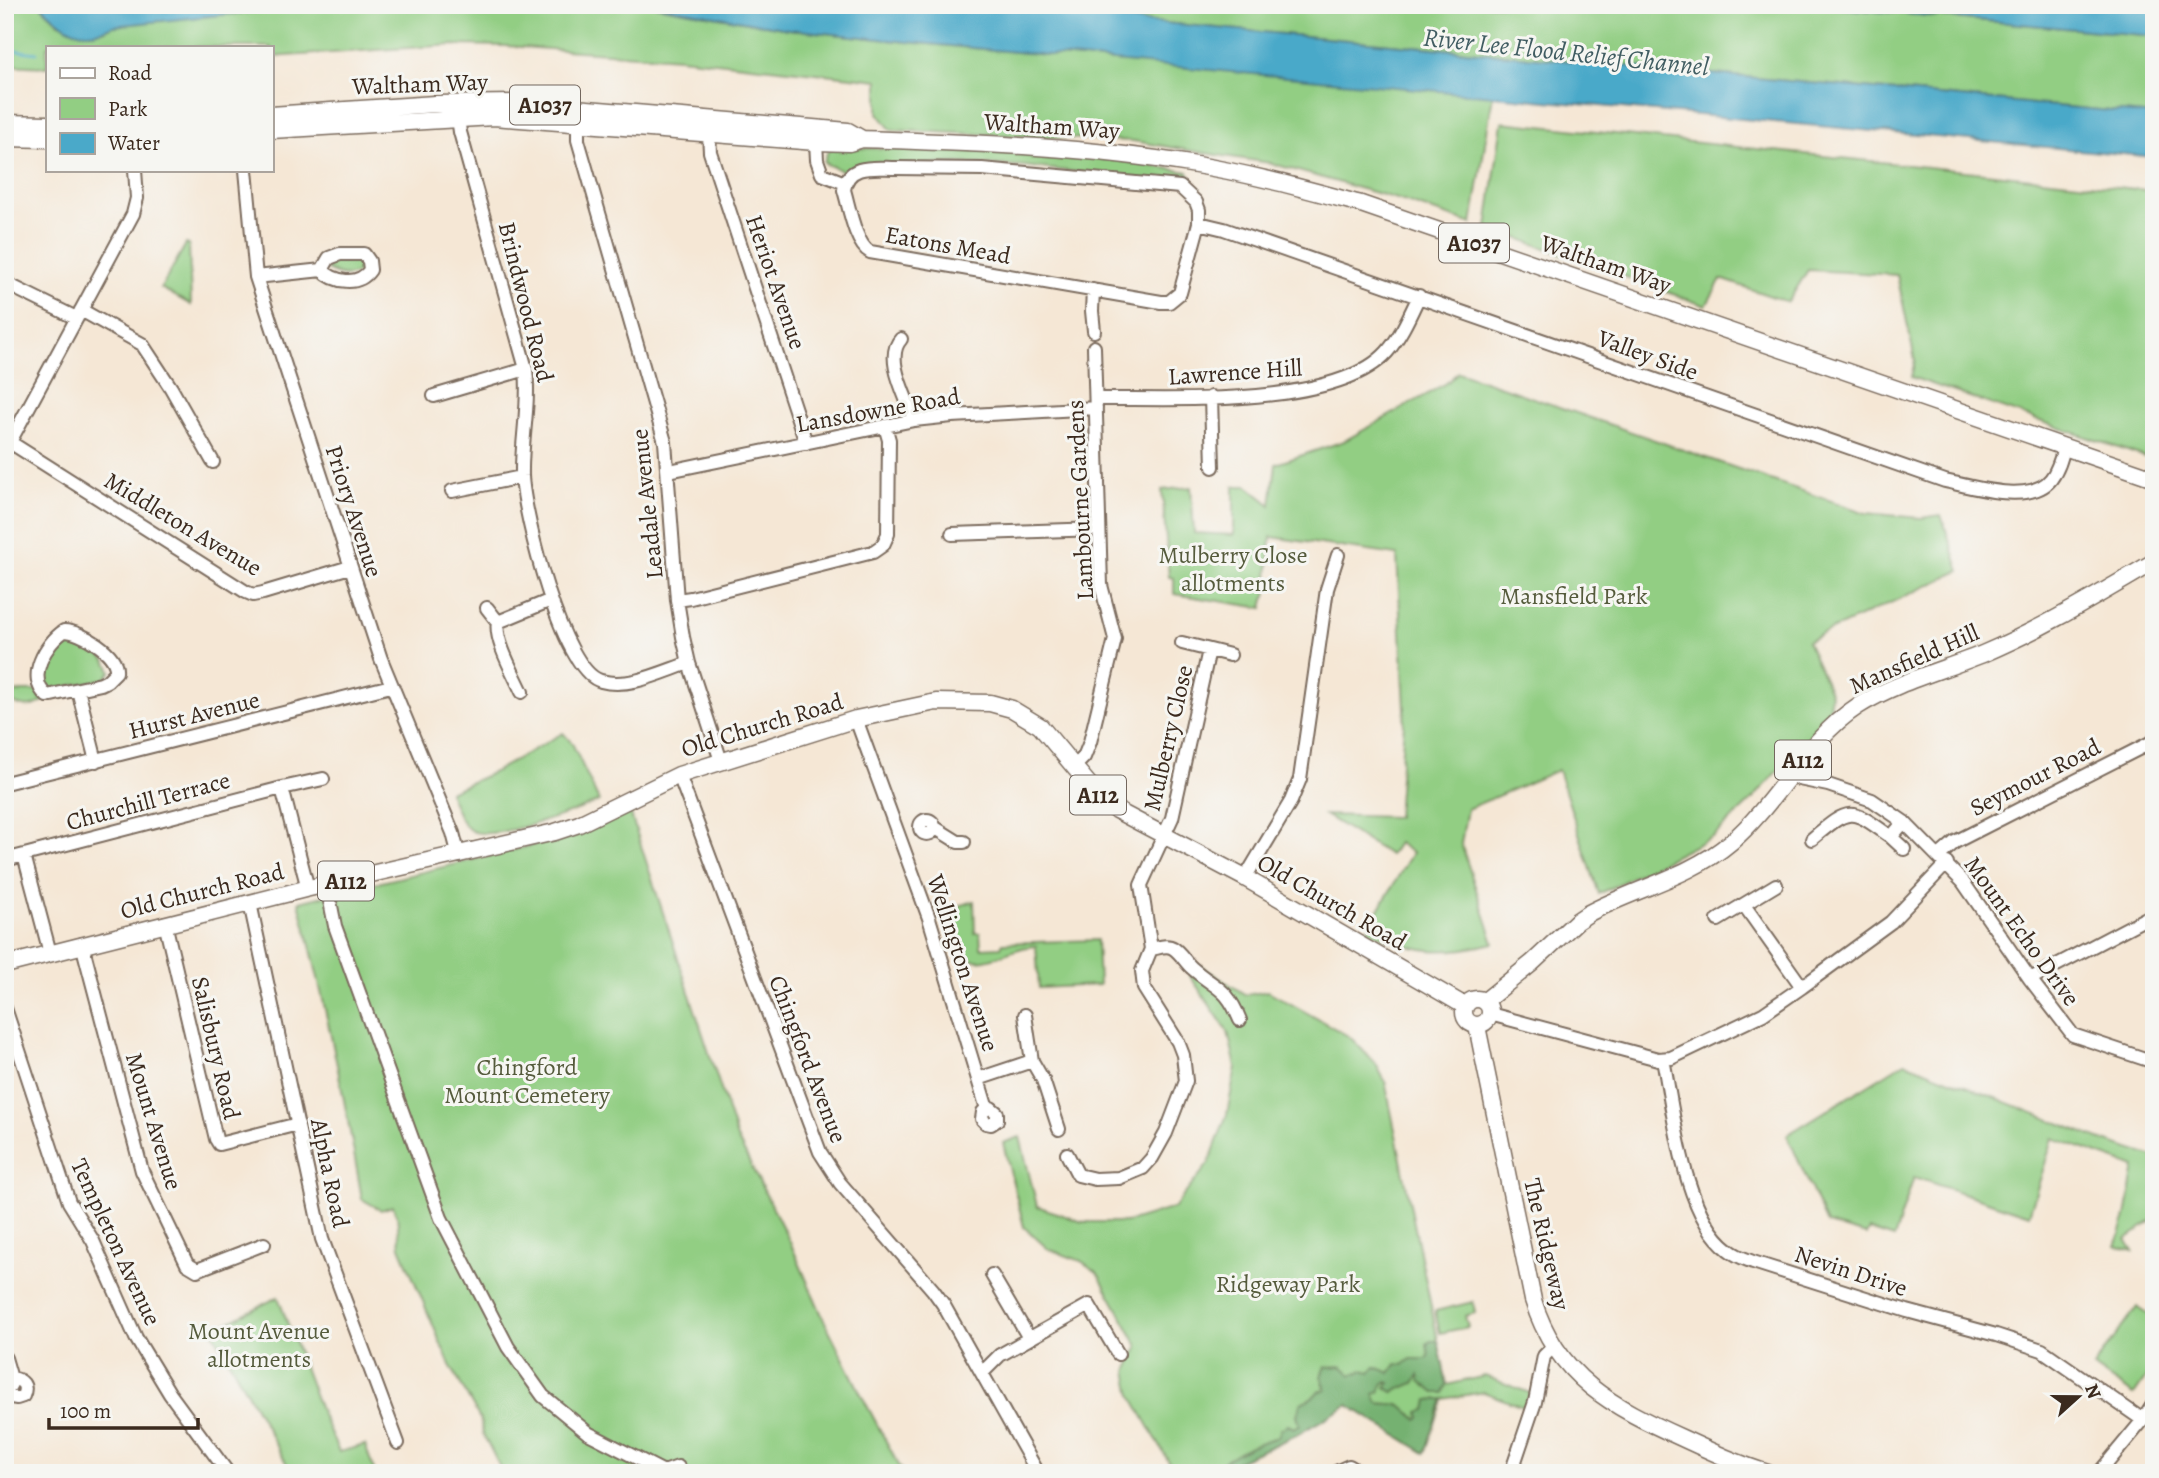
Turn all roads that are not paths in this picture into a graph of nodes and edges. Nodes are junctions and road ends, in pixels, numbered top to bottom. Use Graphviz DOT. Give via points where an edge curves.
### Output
graph roads {
  1 [pos="522,110"];
  2 [pos="381,114"];
  3 [pos="458,118"];
  4 [pos="646,121"];
  5 [pos="273,122"];
  6 [pos="578,122"];
  7 [pos="5,123"];
  8 [pos="46,124"];
  9 [pos="709,134"];
  10 [pos="817,136"];
  11 [pos="5,138"];
  12 [pos="46,139"];
  13 [pos="135,172"];
  14 [pos="246,172"];
  15 [pos="845,183"];
  16 [pos="1199,223"];
  17 [pos="321,270"];
  18 [pos="256,277"];
  19 [pos="5,283"];
  20 [pos="1093,290"];
  21 [pos="1419,296"];
  22 [pos="78,314"];
  23 [pos="1094,331"];
  24 [pos="901,339"];
  25 [pos="1094,347"];
  26 [pos="526,369"];
  27 [pos="434,396"];
  28 [pos="1211,397"];
  29 [pos="1096,404"];
  30 [pos="914,420"];
  31 [pos="885,426"];
  32 [pos="806,443"];
  33 [pos="7,444"];
  34 [pos="2064,448"];
  35 [pos="213,462"];
  36 [pos="1213,467"];
  37 [pos="669,471"];
  38 [pos="522,477"];
  39 [pos="2154,478"];
  40 [pos="452,491"];
  41 [pos="1099,529"];
  42 [pos="952,534"];
  43 [pos="1338,555"];
  44 [pos="2154,562"];
  45 [pos="351,567"];
  46 [pos="551,600"];
  47 [pos="677,600"];
  48 [pos="486,608"];
  49 [pos="498,622"];
  50 [pos="1182,643"];
  51 [pos="1209,650"];
  52 [pos="1230,654"];
  53 [pos="689,663"];
  54 [pos="391,687"];
  55 [pos="78,690"];
  56 [pos="522,692"];
  57 [pos="856,719"];
  58 [pos="2154,741"];
  59 [pos="96,761"];
  60 [pos="721,761"];
  61 [pos="1074,767"];
  62 [pos="1791,774"];
  63 [pos="679,775"];
  64 [pos="323,779"];
  65 [pos="5,783"];
  66 [pos="282,788"];
  67 [pos="1904,822"];
  68 [pos="897,832"];
  69 [pos="1165,835"];
  70 [pos="1891,837"];
  71 [pos="1812,839"];
  72 [pos="964,842"];
  73 [pos="1904,849"];
  74 [pos="24,855"];
  75 [pos="459,856"];
  76 [pos="5,860"];
  77 [pos="1943,860"];
  78 [pos="1245,878"];
  79 [pos="1776,885"];
  80 [pos="324,886"];
  81 [pos="305,890"];
  82 [pos="250,903"];
  83 [pos="1744,905"];
  84 [pos="2154,914"];
  85 [pos="1718,920"];
  86 [pos="165,923"];
  87 [pos="82,944"];
  88 [pos="1151,949"];
  89 [pos="50,953"];
  90 [pos="5,965"];
  91 [pos="2030,979"];
  92 [pos="1802,987"];
  93 [pos="1465,1006"];
  94 [pos="5,1008"];
  95 [pos="1487,1008"];
  96 [pos="1025,1015"];
  97 [pos="1241,1020"];
  98 [pos="1477,1026"];
  99 [pos="1663,1059"];
  100 [pos="1032,1060"];
  101 [pos="2154,1062"];
  102 [pos="978,1079"];
  103 [pos="987,1109"];
  104 [pos="298,1124"];
  105 [pos="1059,1129"];
  106 [pos="1067,1154"];
  107 [pos="264,1244"];
  108 [pos="992,1275"];
  109 [pos="1029,1338"];
  110 [pos="1553,1347"];
  111 [pos="1118,1354"];
  112 [pos="5,1358"];
  113 [pos="982,1373"];
  114 [pos="5,1396"];
  115 [pos="2154,1403"];
  116 [pos="2143,1420"];
  117 [pos="398,1443"];
  118 [pos="678,1467"];
  119 [pos="228,1473"];
  120 [pos="1038,1473"];
  121 [pos="1335,1473"];
  122 [pos="1361,1473"];
  123 [pos="1511,1473"];
  124 [pos="1768,1473"];
  125 [pos="2099,1473"];
  1 -- 2 [label="main road, Waltham Way / A1037"];
  1 -- 3 [label="main road, Waltham Way / A1037"];
  1 -- 4 [label="main road, Waltham Way / A1037"];
  1 -- 6 [label="main road, Waltham Way / A1037"];
  2 -- 3 [label="main road, Waltham Way / A1037"];
  2 -- 5 [label="main road, Waltham Way / A1037"];
  3 -- 26 [label="street, Brindwood Road"];
  4 -- 6 [label="main road, Waltham Way / A1037"];
  4 -- 9 [label="main road, Waltham Way / A1037"];
  4 -- 10 [label="main road, Waltham Way / A1037"];
  6 -- 37 [label="street, Leadale Avenue" via="578,140 659,416"];
  7 -- 8 [label="main road"];
  9 -- 10 [label="main road, Waltham Way / A1037"];
  9 -- 32 [label="street, Heriot Avenue" via="710,152"];
  10 -- 15 [label="street" via="822,174"];
  10 -- 34 [label="main road, Waltham Way / A1037" via="848,131 862,139 1123,154 1276,182 1459,237"];
  11 -- 12 [label="main road"];
  13 -- 22 [label="street" via="136,207"];
  14 -- 18 [label="street, Priory Avenue"];
  15 -- 16 [label="street" via="855,171 895,168 982,169 1171,185 1186,190 1196,202"];
  15 -- 20 [label="street, Eatons Mead" via="860,241 870,253"];
  16 -- 20 [label="street, Eatons Mead" via="1180,293 1174,299 1161,302"];
  16 -- 21 [label="street, Valley Side"];
  17 -- 18 [label="street"];
  18 -- 45 [label="street, Priory Avenue"];
  19 -- 22 [label="street"];
  20 -- 23 [label="street"];
  21 -- 28 [label="street, Lawrence Hill" via="1386,353 1353,374 1290,392"];
  21 -- 34 [label="street, Valley Side" via="1945,481 2017,493 2037,490 2051,479"];
  22 -- 33 [label="street"];
  22 -- 35 [label="street" via="142,344"];
  24 -- 30 [label="street" via="895,349 895,366"];
  25 -- 29 [label="street, Lambourne Gardens"];
  26 -- 27 [label="street"];
  26 -- 38 [label="street, Brindwood Road"];
  28 -- 29 [label="street, Lawrence Hill"];
  28 -- 36 [label="street"];
  29 -- 30 [label="street, Lansdowne Road"];
  29 -- 41 [label="street, Lambourne Gardens"];
  30 -- 31 [label="street, Lansdowne Road"];
  31 -- 32 [label="street, Lansdowne Road"];
  31 -- 47 [label="street" via="889,440 888,534 883,545 873,552"];
  32 -- 37 [label="street, Lansdowne Road"];
  33 -- 45 [label="street, Middleton Avenue" via="246,592 263,593"];
  34 -- 39 [label="main road, Waltham Way / A1037"];
  37 -- 47 [label="street, Leadale Avenue"];
  38 -- 40 [label="street"];
  38 -- 46 [label="street, Brindwood Road"];
  41 -- 42 [label="street"];
  41 -- 61 [label="street, Lambourne Gardens" via="1102,594 1115,639 1088,750"];
  43 -- 78 [label="street" via="1327,589 1300,779"];
  44 -- 62 [label="main road, Mansfield Hill / A112" via="2016,639 1858,706"];
  45 -- 54 [label="street, Priory Avenue"];
  46 -- 49 [label="street"];
  46 -- 53 [label="street, Brindwood Road" via="578,662 598,681 623,683"];
  47 -- 53 [label="street, Leadale Avenue"];
  48 -- 49 [label="street"];
  49 -- 56 [label="street" via="499,640"];
  50 -- 51 [label="street, Mulberry Close"];
  51 -- 52 [label="street, Mulberry Close"];
  51 -- 69 [label="street, Mulberry Close"];
  53 -- 60 [label="street, Leadale Avenue"];
  54 -- 59 [label="street, Hurst Avenue"];
  54 -- 75 [label="street, Priory Avenue"];
  55 -- 55 [label="street" via="107,681 117,666 108,653 77,633 64,631 45,654 37,681 47,696"];
  55 -- 59 [label="street"];
  57 -- 60 [label="main road, Old Church Road / A112"];
  57 -- 61 [label="main road, Old Church Road / A112" via="936,702 1001,705 1040,726"];
  57 -- 68 [label="street, Wellington Avenue"];
  58 -- 77 [label="street, Seymour Road" via="1955,842"];
  59 -- 65 [label="street, Hurst Avenue"];
  60 -- 63 [label="main road, Old Church Road / A112"];
  61 -- 69 [label="main road, Old Church Road / A112" via="1116,810"];
  62 -- 67 [label="street, Mount Echo Drive" via="1872,800"];
  62 -- 95 [label="main road, Mansfield Hill / A112" via="1744,830 1718,852 1577,921"];
  63 -- 75 [label="main road, Old Church Road / A112" via="579,824"];
  63 -- 113 [label="street, Chingford Avenue" via="820,1152 840,1183 933,1290"];
  64 -- 66 [label="street, Churchill Terrace"];
  66 -- 74 [label="street, Churchill Terrace"];
  66 -- 81 [label="street"];
  67 -- 70 [label="street"];
  67 -- 77 [label="street, Mount Echo Drive"];
  68 -- 72 [label="street, Wellington Avenue" via="920,828 927,834 934,827"];
  68 -- 102 [label="street, Wellington Avenue" via="929,918"];
  69 -- 78 [label="main road, Old Church Road / A112"];
  69 -- 88 [label="street, Mulberry Close" via="1141,885"];
  70 -- 71 [label="street" via="1863,816 1846,814"];
  70 -- 73 [label="street"];
  74 -- 76 [label="street, Churchill Terrace"];
  74 -- 89 [label="street"];
  75 -- 80 [label="main road, Old Church Road / A112"];
  77 -- 91 [label="street, Mount Echo Drive"];
  77 -- 92 [label="street, Seymour Road" via="1891,922"];
  78 -- 93 [label="main road, Old Church Road / A112"];
  79 -- 83 [label="street"];
  80 -- 81 [label="main road, Old Church Road / A112"];
  80 -- 118 [label="street" via="440,1218 508,1347 543,1396 588,1433 664,1472"];
  81 -- 82 [label="main road, Old Church Road / A112"];
  82 -- 86 [label="main road, Old Church Road / A112"];
  82 -- 104 [label="street, Alpha Road"];
  83 -- 85 [label="street"];
  83 -- 92 [label="street"];
  84 -- 91 [label="street"];
  86 -- 87 [label="main road, Old Church Road / A112"];
  86 -- 104 [label="street, Salisbury Road" via="219,1144"];
  87 -- 89 [label="main road, Old Church Road / A112"];
  87 -- 107 [label="street, Mount Avenue" via="142,1171 187,1264 197,1270"];
  88 -- 97 [label="street" via="1174,948 1195,971 1218,985"];
  88 -- 106 [label="street" via="1142,971 1144,988 1178,1042 1186,1070 1174,1114 1152,1158 1132,1174 1107,1180 1078,1175"];
  89 -- 90 [label="main road, Old Church Road / A112"];
  91 -- 101 [label="street, Mount Echo Drive" via="2073,1035"];
  92 -- 99 [label="street, Seymour Road" via="1763,1014"];
  93 -- 95 [label="main road, A112" via="1472,1000"];
  93 -- 98 [label="main road, Old Church Road / A112" via="1465,1018"];
  94 -- 119 [label="street, Templeton Avenue" via="69,1202 93,1241 136,1338"];
  95 -- 98 [label="main road, A112" via="1485,1023"];
  95 -- 99 [label="street"];
  96 -- 100 [label="street"];
  98 -- 110 [label="main road, The Ridgeway" via="1533,1300"];
  99 -- 116 [label="street, Nevin Drive" via="1694,1200 1710,1230 1729,1251 1907,1311 2042,1350"];
  100 -- 102 [label="street"];
  100 -- 105 [label="street"];
  102 -- 103 [label="street, Wellington Avenue"];
  104 -- 117 [label="street, Alpha Road" via="322,1240"];
  108 -- 109 [label="street"];
  109 -- 111 [label="street" via="1089,1305"];
  109 -- 113 [label="street" via="1000,1354"];
  110 -- 123 [label="street" via="1544,1356 1535,1402"];
  110 -- 124 [label="main road, The Ridgeway" via="1596,1392 1623,1411"];
  112 -- 114 [label="street" via="12,1378"];
  113 -- 120 [label="street, Chingford Avenue"];
  115 -- 116 [label="street"];
  116 -- 125 [label="street"];
  121 -- 122 [label="street" via="1349,1466"];
}
